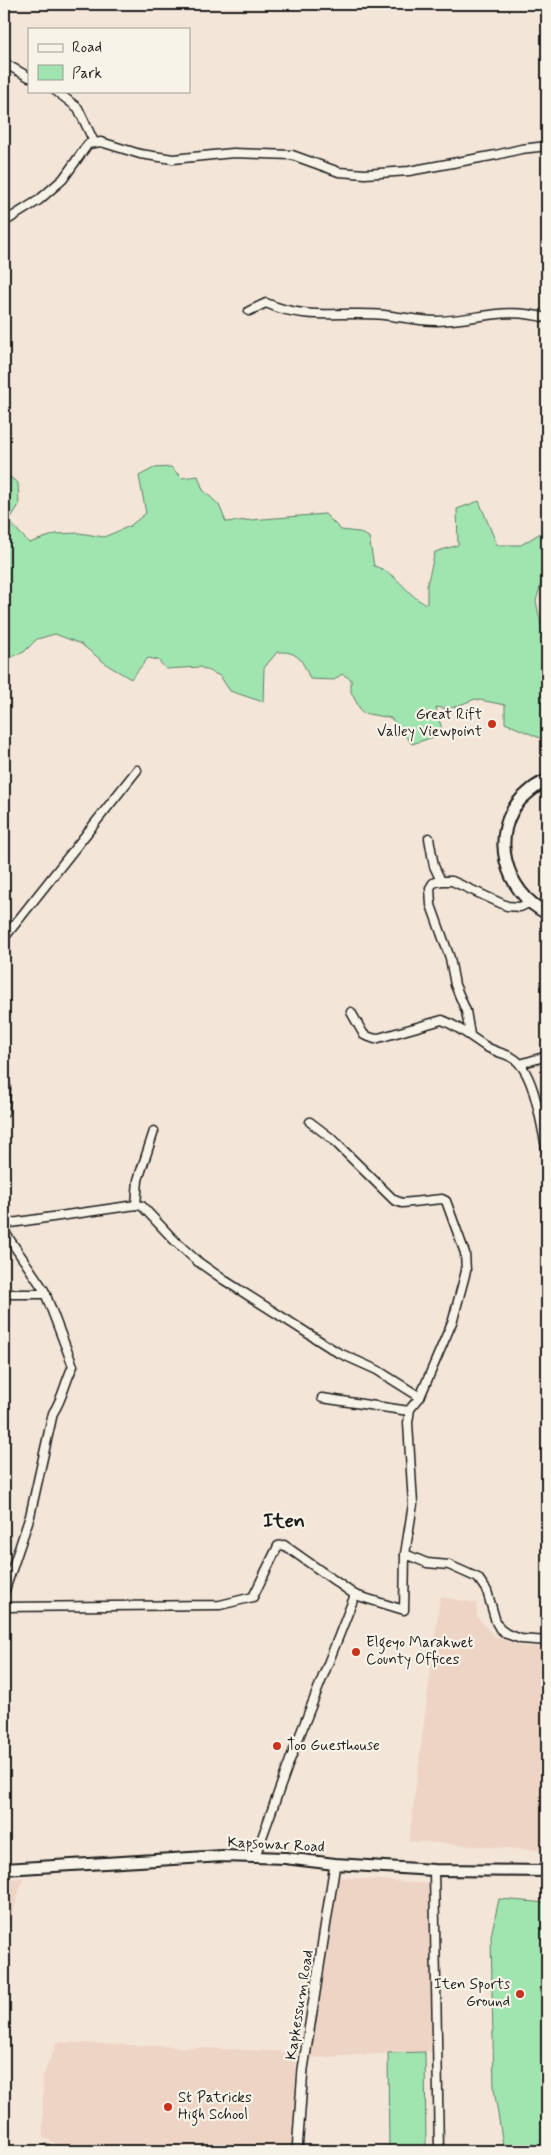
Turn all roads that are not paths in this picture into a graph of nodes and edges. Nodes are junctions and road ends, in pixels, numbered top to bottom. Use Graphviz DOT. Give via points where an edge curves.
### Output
graph roads {
  1 [pos="4,63"];
  2 [pos="28,76"];
  3 [pos="57,92"];
  4 [pos="94,142"];
  5 [pos="547,146"];
  6 [pos="4,222"];
  7 [pos="249,311"];
  8 [pos="547,318"];
  9 [pos="138,770"];
  10 [pos="547,780"];
  11 [pos="429,838"];
  12 [pos="441,881"];
  13 [pos="531,902"];
  14 [pos="547,913"];
  15 [pos="4,938"];
  16 [pos="351,1012"];
  17 [pos="470,1035"];
  18 [pos="547,1056"];
  19 [pos="520,1064"];
  20 [pos="4,1080"];
  21 [pos="4,1113"];
  22 [pos="310,1122"];
  23 [pos="154,1132"];
  24 [pos="547,1151"];
  25 [pos="136,1205"];
  26 [pos="4,1224"];
  27 [pos="4,1230"];
  28 [pos="4,1294"];
  29 [pos="46,1294"];
  30 [pos="420,1397"];
  31 [pos="322,1398"];
  32 [pos="409,1411"];
  33 [pos="405,1554"];
  34 [pos="4,1593"];
  35 [pos="356,1595"];
  36 [pos="4,1607"];
  37 [pos="547,1641"];
  38 [pos="255,1858"];
  39 [pos="335,1864"];
  40 [pos="4,1869"];
  41 [pos="434,1870"];
  42 [pos="547,1871"];
  43 [pos="297,2151"];
  44 [pos="438,2151"];
  1 -- 2 [label="street"];
  3 -- 4 [label="street" via="78,108"];
  4 -- 5 [label="street" via="173,159 233,153 292,155 339,172 365,174 409,171 496,156 521,148"];
  4 -- 6 [label="street" via="88,144 63,179 39,200"];
  7 -- 8 [label="street" via="266,303 281,310 318,316 383,315 438,321 528,312"];
  9 -- 15 [label="street"];
  10 -- 13 [label="main road" via="526,794 506,822 506,868 517,888"];
  11 -- 12 [label="street" via="434,866"];
  12 -- 13 [label="street" via="452,881 507,906 520,907"];
  12 -- 17 [label="street" via="433,883 430,888 431,906 450,958"];
  13 -- 14 [label="main road"];
  16 -- 17 [label="street" via="364,1035 374,1039 442,1020"];
  17 -- 19 [label="street"];
  18 -- 19 [label="street"];
  19 -- 24 [label="street" via="531,1084"];
  20 -- 21 [label="street"];
  22 -- 30 [label="street" via="331,1138 394,1200 402,1203 442,1199 451,1213 465,1253 465,1277 453,1320"];
  23 -- 25 [label="street" via="136,1186"];
  25 -- 26 [label="street"];
  25 -- 30 [label="street" via="142,1206 197,1261 224,1280 337,1352 377,1370"];
  27 -- 29 [label="street"];
  28 -- 29 [label="street"];
  29 -- 34 [label="street" via="73,1366 62,1399 53,1413 30,1516"];
  30 -- 32 [label="street"];
  31 -- 32 [label="street"];
  32 -- 33 [label="street" via="413,1504"];
  33 -- 35 [label="street" via="404,1610"];
  33 -- 37 [label="street" via="427,1563 449,1565 478,1578 484,1584 500,1629 521,1639"];
  35 -- 36 [label="street" via="284,1545 278,1546 253,1597 220,1605"];
  35 -- 38 [label="street"];
  38 -- 39 [label="main road, Kapsowar Road"];
  38 -- 40 [label="main road, Kapsowar Road" via="223,1856"];
  39 -- 41 [label="main road, Kapsowar Road"];
  39 -- 43 [label="street, Kapkessum Road" via="303,2069"];
  41 -- 42 [label="main road, Kapsowar Road"];
  41 -- 44 [label="street"];
}
